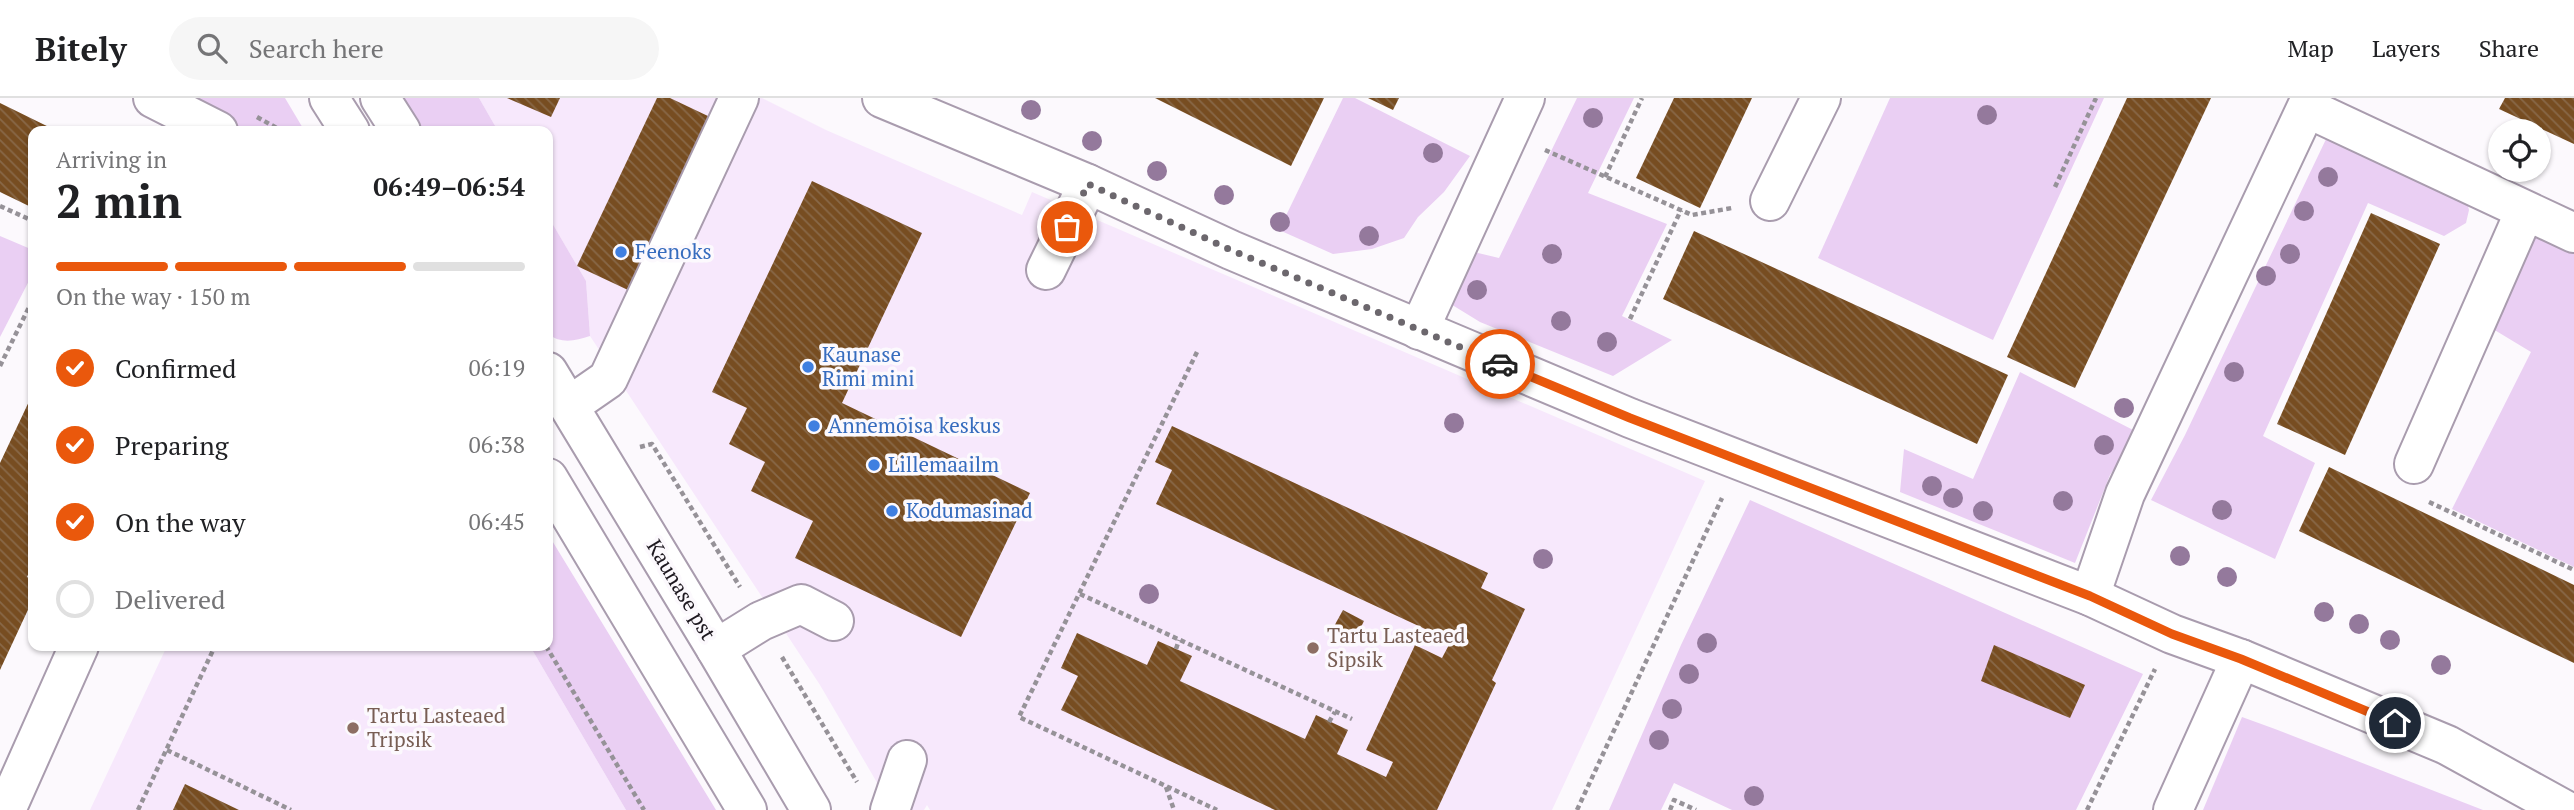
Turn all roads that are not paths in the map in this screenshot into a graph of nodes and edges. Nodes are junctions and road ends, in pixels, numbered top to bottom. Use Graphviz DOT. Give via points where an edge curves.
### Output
graph roads {
  1 [pos="153,98"];
  2 [pos="329,98"];
  3 [pos="739,98"];
  4 [pos="882,98"];
  5 [pos="1525,98"];
  6 [pos="1821,98"];
  7 [pos="2309,103"];
  8 [pos="208,126"];
  9 [pos="346,126"];
  10 [pos="1088,184"];
  11 [pos="1770,201"];
  12 [pos="2525,211"];
  13 [pos="2574,233"];
  14 [pos="1046,271"];
  15 [pos="1419,330"];
  16 [pos="553,380"];
  17 [pos="569,407"];
  18 [pos="2414,464"];
  19 [pos="553,486"];
  20 [pos="2090,596"];
  21 [pos="834,621"];
  22 [pos="716,649"];
  23 [pos="77,651"];
  24 [pos="2241,659"];
  25 [pos="907,760"];
  26 [pos="6,810"];
  27 [pos="747,810"];
  28 [pos="811,810"];
  29 [pos="890,810"];
  30 [pos="2173,810"];
  31 [pos="2565,810"];
  1 -- 8 [label="street"];
  2 -- 9 [label="street"];
  3 -- 17 [label="street" via="608,379"];
  4 -- 10 [label="street"];
  5 -- 15 [label="street"];
  6 -- 11 [label="street"];
  7 -- 12 [label="street"];
  7 -- 20 [label="street" via="2125,494"];
  10 -- 14 [label="street"];
  10 -- 15 [label="street"];
  12 -- 13 [label="street"];
  12 -- 18 [label="street"];
  15 -- 20 [label="street" via="1630,418"];
  16 -- 17 [label="street, Kaunase pst"];
  17 -- 22 [label="street, Kaunase pst"];
  19 -- 27 [label="street"];
  20 -- 24 [label="street"];
  21 -- 22 [label="street" via="801,604 761,621"];
  22 -- 28 [label="street, Kaunase pst"];
  23 -- 26 [label="street"];
  24 -- 30 [label="street"];
  24 -- 31 [label="street" via="2447,745"];
  25 -- 29 [label="street"];
}
